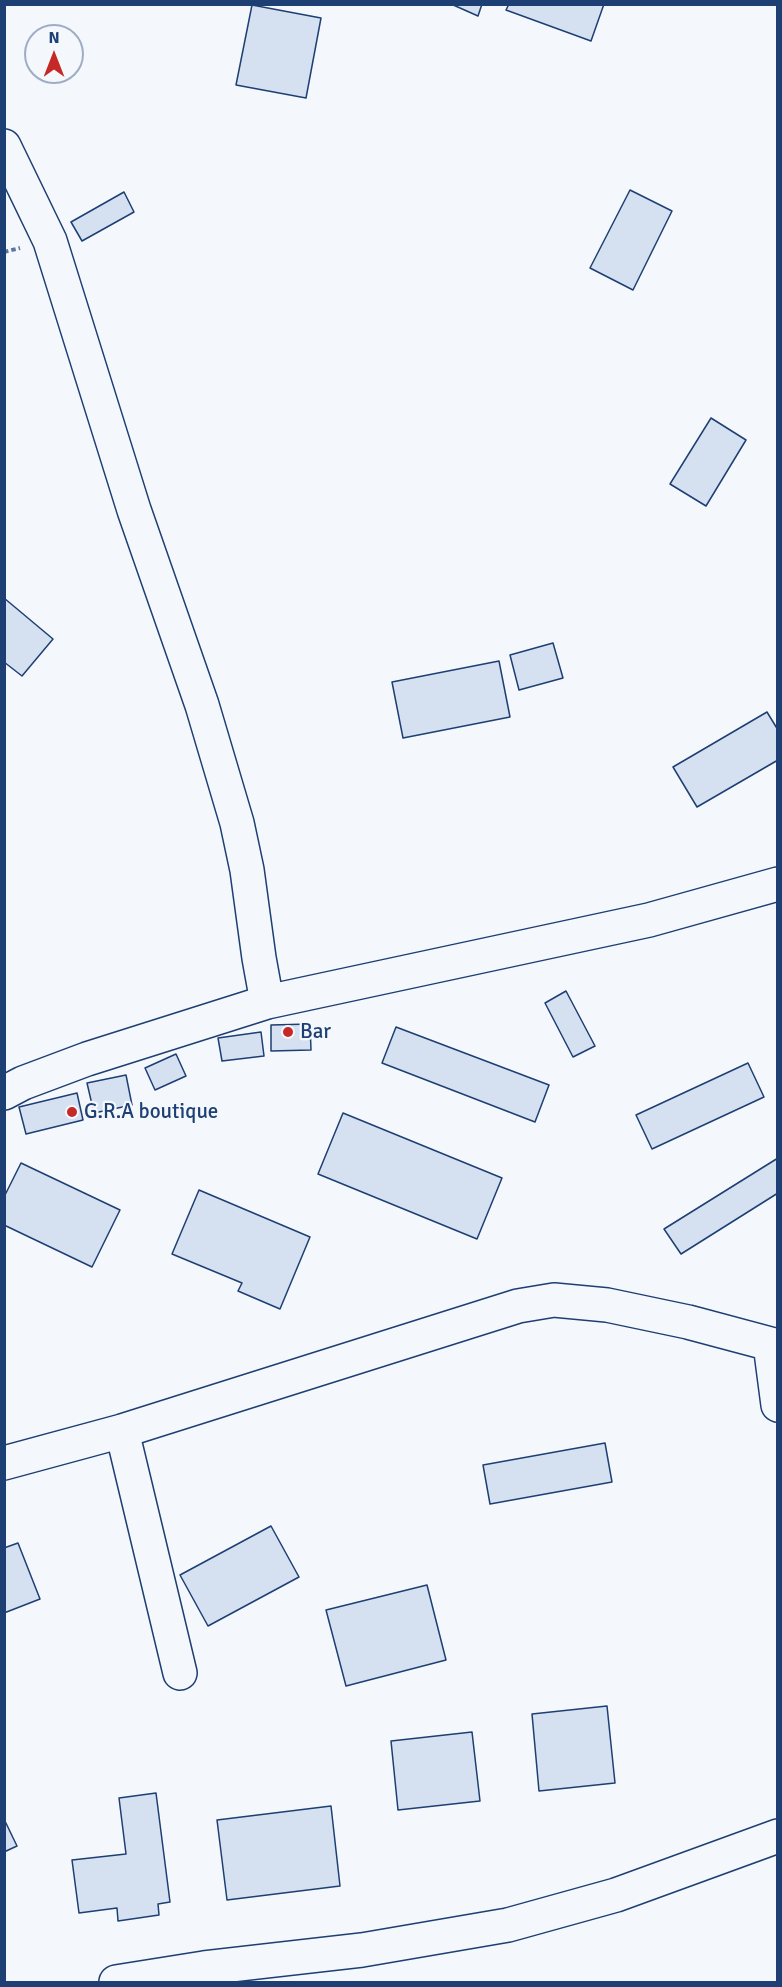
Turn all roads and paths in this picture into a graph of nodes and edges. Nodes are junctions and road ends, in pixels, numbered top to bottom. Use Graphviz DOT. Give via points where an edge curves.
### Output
graph roads {
  1 [pos="4,146"];
  2 [pos="777,884"];
  3 [pos="267,1002"];
  4 [pos="4,1093"];
  5 [pos="774,1345"];
  6 [pos="777,1405"];
  7 [pos="122,1431"];
  8 [pos="4,1463"];
  9 [pos="180,1673"];
  10 [pos="777,1836"];
  11 [pos="116,1983"];
  1 -- 3 [label="street" via="50,241 134,510 202,705 237,823"];
  2 -- 3 [label="street" via="649,920"];
  3 -- 4 [label="street" via="128,1045"];
  5 -- 6 [label="street"];
  5 -- 7 [label="street" via="607,1305 554,1300 518,1306"];
  7 -- 8 [label="street"];
  7 -- 9 [label="street"];
  10 -- 11 [label="street" via="616,1895 508,1925 362,1950 204,1968"];
}
